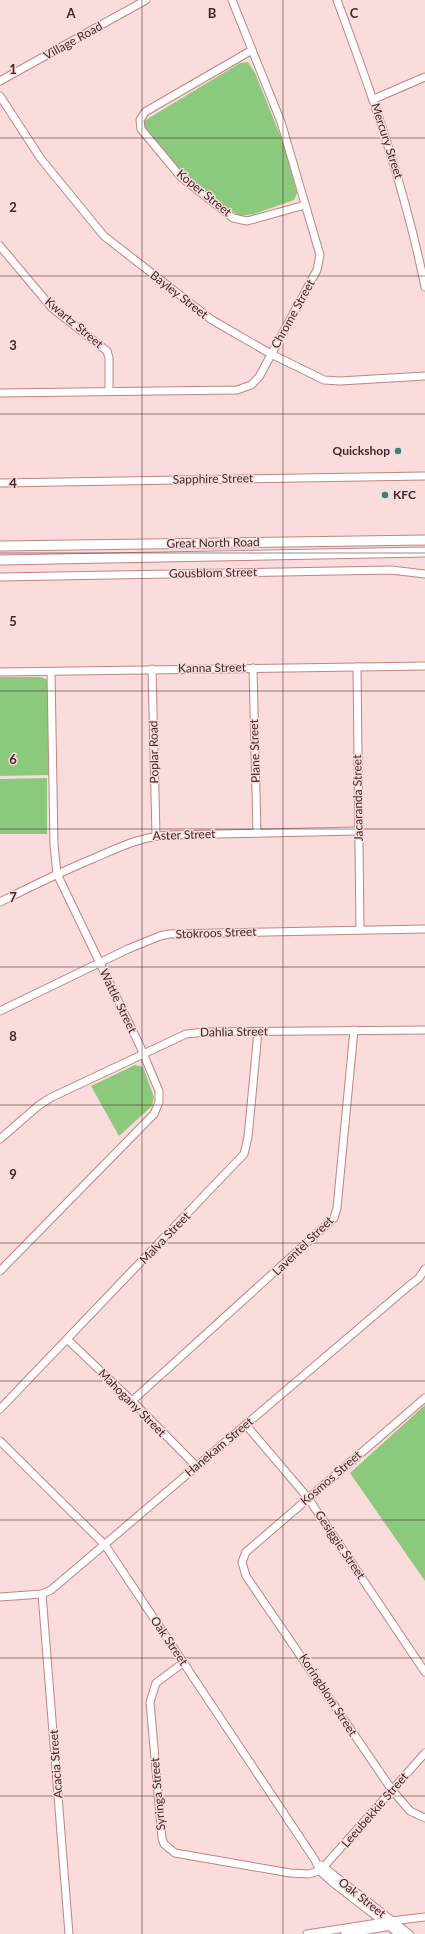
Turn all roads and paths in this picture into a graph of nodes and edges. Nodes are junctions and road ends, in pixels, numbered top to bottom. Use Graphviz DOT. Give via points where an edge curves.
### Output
graph roads {
  1 [pos="146,0"];
  2 [pos="232,0"];
  3 [pos="337,0"];
  4 [pos="252,50"];
  5 [pos="425,77"];
  6 [pos="0,81"];
  7 [pos="0,96"];
  8 [pos="374,99"];
  9 [pos="305,205"];
  10 [pos="0,246"];
  11 [pos="425,286"];
  12 [pos="271,354"];
  13 [pos="425,376"];
  14 [pos="109,391"];
  15 [pos="0,393"];
  16 [pos="425,476"];
  17 [pos="0,483"];
  18 [pos="425,536"];
  19 [pos="415,540"];
  20 [pos="425,540"];
  21 [pos="132,544"];
  22 [pos="0,546"];
  23 [pos="425,552"];
  24 [pos="133,558"];
  25 [pos="0,560"];
  26 [pos="425,574"];
  27 [pos="0,577"];
  28 [pos="425,666"];
  29 [pos="357,667"];
  30 [pos="253,668"];
  31 [pos="152,669"];
  32 [pos="0,672"];
  33 [pos="51,672"];
  34 [pos="358,831"];
  35 [pos="257,833"];
  36 [pos="156,835"];
  37 [pos="57,874"];
  38 [pos="0,902"];
  39 [pos="425,929"];
  40 [pos="360,930"];
  41 [pos="99,963"];
  42 [pos="0,1011"];
  43 [pos="354,1030"];
  44 [pos="425,1030"];
  45 [pos="258,1032"];
  46 [pos="143,1053"];
  47 [pos="0,1139"];
  48 [pos="425,1269"];
  49 [pos="0,1271"];
  50 [pos="68,1340"];
  51 [pos="425,1398"];
  52 [pos="132,1401"];
  53 [pos="0,1409"];
  54 [pos="246,1425"];
  55 [pos="0,1441"];
  56 [pos="196,1466"];
  57 [pos="308,1498"];
  58 [pos="105,1545"];
  59 [pos="242,1562"];
  60 [pos="42,1594"];
  61 [pos="0,1598"];
  62 [pos="183,1663"];
  63 [pos="425,1672"];
  64 [pos="425,1753"];
  65 [pos="392,1790"];
  66 [pos="425,1818"];
  67 [pos="322,1869"];
  68 [pos="425,1917"];
  69 [pos="392,1923"];
  70 [pos="69,1934"];
  71 [pos="307,1934"];
  72 [pos="345,1934"];
  73 [pos="399,1934"];
  74 [pos="409,1934"];
  1 -- 6 [label="street, Village Road"];
  2 -- 4 [label="street, Chrome Street"];
  3 -- 8 [label="street, Mercury Street"];
  4 -- 9 [label="street, Chrome Street" via="281,122"];
  4 -- 9 [label="street, Koper Street" via="145,112 140,120 141,130 181,177 232,218 251,220"];
  5 -- 8 [label="street"];
  7 -- 12 [label="street, Bayley Street" via="41,160 109,241 212,320"];
  8 -- 11 [label="street, Mercury Street" via="409,214"];
  9 -- 12 [label="street, Chrome Street" via="319,250 319,265"];
  10 -- 14 [label="street, Kwartz Street" via="52,308 107,351"];
  12 -- 13 [label="street, Bayley Street" via="310,375 330,381"];
  12 -- 14 [label="street, Chrome Street" via="255,381 243,389"];
  14 -- 15 [label="street, Chrome Street"];
  16 -- 17 [label="street, Sapphire Street"];
  18 -- 19 [label="main road"];
  19 -- 20 [label="main road, Great North Road"];
  19 -- 21 [label="main road, Great North Road"];
  21 -- 22 [label="main road, Great North Road"];
  21 -- 24 [label="main road"];
  23 -- 24 [label="main road, Great North Road"];
  24 -- 25 [label="main road, Great North Road"];
  26 -- 27 [label="street, Gousblom Street" via="391,570"];
  28 -- 29 [label="street, Kanna Street"];
  29 -- 30 [label="street, Kanna Street"];
  29 -- 34 [label="street, Jacaranda Street"];
  30 -- 31 [label="street, Kanna Street"];
  30 -- 35 [label="street, Plane Street"];
  31 -- 33 [label="street, Kanna Street"];
  31 -- 36 [label="street, Poplar Road"];
  32 -- 33 [label="street, Kanna Street"];
  33 -- 37 [label="street, Wattle Street" via="54,845"];
  34 -- 35 [label="street, Aster Street"];
  34 -- 40 [label="street, Jacaranda Street"];
  35 -- 36 [label="street, Aster Street"];
  36 -- 37 [label="street, Aster Street" via="130,842"];
  37 -- 38 [label="street, Aster Street"];
  37 -- 41 [label="street, Wattle Street"];
  39 -- 40 [label="street, Stokroos Street"];
  40 -- 41 [label="street, Stokroos Street" via="169,934"];
  41 -- 42 [label="street, Stokroos Street"];
  41 -- 46 [label="street, Wattle Street"];
  43 -- 44 [label="street, Dahlia Street"];
  43 -- 45 [label="street, Dahlia Street"];
  43 -- 52 [label="street, Laventel Street" via="334,1218"];
  45 -- 46 [label="street, Dahlia Street" via="195,1032"];
  45 -- 50 [label="street, Malva Street" via="248,1137 244,1154"];
  46 -- 47 [label="street, Dahlia Street" via="44,1102"];
  46 -- 49 [label="street, Wattle Street" via="159,1091 156,1110"];
  48 -- 54 [label="street, Hanekam Street" via="419,1278"];
  50 -- 52 [label="street, Mahogany Street"];
  50 -- 53 [label="street, Malva Street"];
  51 -- 57 [label="street, Kosmos Street"];
  52 -- 56 [label="street, Mahogany Street"];
  54 -- 56 [label="street, Hanekam Street"];
  54 -- 57 [label="street, Gesiggie Street"];
  55 -- 58 [label="street, Oak Street"];
  56 -- 58 [label="street, Hanekam Street"];
  57 -- 59 [label="street, Kosmos Street" via="246,1552"];
  57 -- 63 [label="street, Gesiggie Street"];
  58 -- 60 [label="street, Hanekam Street" via="55,1587"];
  58 -- 62 [label="street, Oak Street"];
  59 -- 65 [label="street, Koringblom Street" via="246,1576"];
  60 -- 61 [label="street, Hanekam Street"];
  60 -- 70 [label="street, Acacia Street"];
  62 -- 67 [label="street, Oak Street"];
  62 -- 67 [label="street, Syringa Street" via="156,1683 150,1702 164,1844 168,1849 181,1854 265,1869 301,1874"];
  64 -- 65 [label="street, Leeubekkie Street"];
  65 -- 66 [label="street, Koringblom Street" via="410,1811"];
  65 -- 67 [label="street, Leeubekkie Street"];
  67 -- 69 [label="street, Oak Street"];
  68 -- 69 [label="street"];
  69 -- 71 [label="street"];
  69 -- 72 [label="street"];
  69 -- 73 [label="street"];
  69 -- 74 [label="street"];
}
